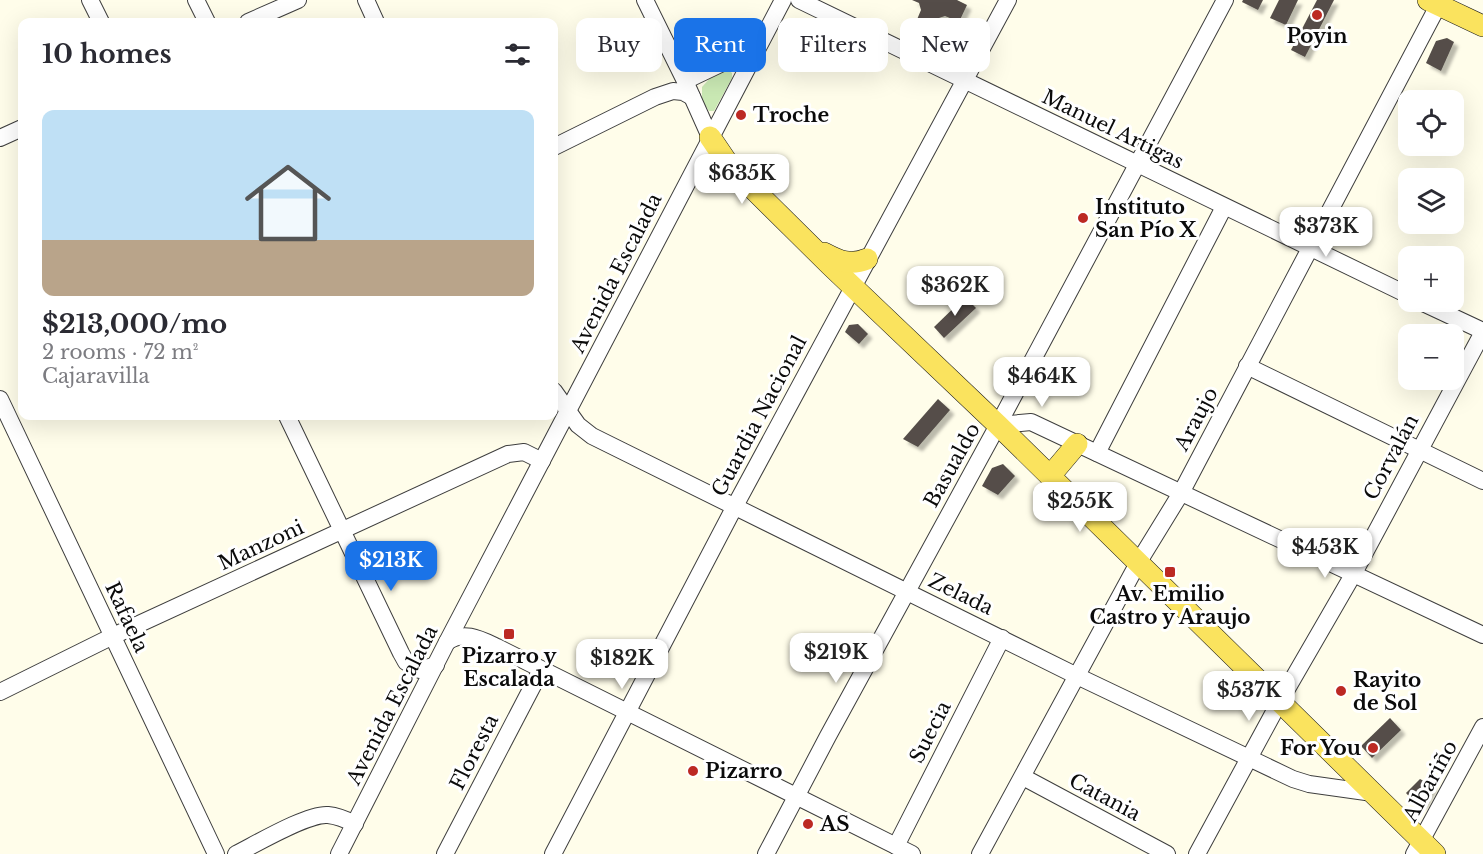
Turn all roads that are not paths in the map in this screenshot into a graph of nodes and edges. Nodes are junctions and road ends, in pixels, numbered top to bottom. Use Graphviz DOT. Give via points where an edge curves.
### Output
graph roads {
  1 [pos="90,0"];
  2 [pos="196,0"];
  3 [pos="298,0"];
  4 [pos="366,0"];
  5 [pos="645,0"];
  6 [pos="783,0"];
  7 [pos="799,0"];
  8 [pos="1008,0"];
  9 [pos="1225,0"];
  10 [pos="1436,2"];
  11 [pos="99,18"];
  12 [pos="205,18"];
  13 [pos="257,18"];
  14 [pos="374,18"];
  15 [pos="1483,26"];
  16 [pos="766,30"];
  17 [pos="716,72"];
  18 [pos="743,72"];
  19 [pos="964,80"];
  20 [pos="689,89"];
  21 [pos="18,130"];
  22 [pos="710,137"];
  23 [pos="0,138"];
  24 [pos="558,145"];
  25 [pos="1137,164"];
  26 [pos="1224,207"];
  27 [pos="810,245"];
  28 [pos="1312,248"];
  29 [pos="867,259"];
  30 [pos="852,287"];
  31 [pos="1398,290"];
  32 [pos="1442,312"];
  33 [pos="1483,332"];
  34 [pos="1247,366"];
  35 [pos="558,397"];
  36 [pos="18,407"];
  37 [pos="2,410"];
  38 [pos="568,413"];
  39 [pos="289,420"];
  40 [pos="998,425"];
  41 [pos="1077,444"];
  42 [pos="1419,450"];
  43 [pos="1097,453"];
  44 [pos="542,462"];
  45 [pos="1050,476"];
  46 [pos="1483,481"];
  47 [pos="1181,493"];
  48 [pos="735,506"];
  49 [pos="342,531"];
  50 [pos="1138,563"];
  51 [pos="1354,573"];
  52 [pos="907,591"];
  53 [pos="1483,635"];
  54 [pos="112,636"];
  55 [pos="1002,638"];
  56 [pos="447,642"];
  57 [pos="436,665"];
  58 [pos="541,670"];
  59 [pos="1077,675"];
  60 [pos="0,692"];
  61 [pos="1280,701"];
  62 [pos="627,711"];
  63 [pos="1481,737"];
  64 [pos="1248,759"];
  65 [pos="1023,777"];
  66 [pos="1373,793"];
  67 [pos="797,795"];
  68 [pos="355,824"];
  69 [pos="896,846"];
  70 [pos="1423,849"];
  71 [pos="216,854"];
  72 [pos="236,854"];
  73 [pos="339,854"];
  74 [pos="445,854"];
  75 [pos="553,854"];
  76 [pos="766,854"];
  77 [pos="912,854"];
  78 [pos="980,854"];
  79 [pos="1167,854"];
  80 [pos="1197,854"];
  1 -- 11 [label="street"];
  2 -- 12 [label="street"];
  3 -- 13 [label="street"];
  4 -- 14 [label="street"];
  5 -- 20 [label="street"];
  6 -- 16 [label="street, Avenida Escalada"];
  7 -- 19 [label="street, Manuel Artigas"];
  8 -- 19 [label="street, Guardia Nacional"];
  9 -- 25 [label="street, Basualdo"];
  10 -- 15 [label="main road"];
  10 -- 28 [label="street, Araujo"];
  17 -- 20 [label="street"];
  18 -- 22 [label="street, Avenida Escalada"];
  19 -- 25 [label="street, Manuel Artigas"];
  19 -- 29 [label="street, Guardia Nacional"];
  20 -- 22 [label="street"];
  20 -- 24 [label="street" via="655,97"];
  21 -- 23 [label="street"];
  22 -- 27 [label="main road" via="729,165"];
  22 -- 38 [label="street, Avenida Escalada"];
  25 -- 26 [label="street, Manuel Artigas"];
  25 -- 40 [label="street, Basualdo"];
  26 -- 28 [label="street, Manuel Artigas"];
  26 -- 43 [label="street"];
  27 -- 29 [label="main road" via="842,262"];
  27 -- 30 [label="main road"];
  28 -- 31 [label="street, Manuel Artigas"];
  28 -- 34 [label="street, Araujo"];
  29 -- 30 [label="street, Guardia Nacional"];
  30 -- 40 [label="main road"];
  30 -- 48 [label="street, Guardia Nacional"];
  32 -- 33 [label="street"];
  33 -- 42 [label="street, Corvalán"];
  34 -- 42 [label="street"];
  34 -- 47 [label="street, Araujo"];
  35 -- 38 [label="street, Zelada"];
  36 -- 37 [label="street"];
  37 -- 54 [label="street, Rafaela"];
  38 -- 44 [label="street, Avenida Escalada"];
  38 -- 48 [label="street, Zelada" via="592,436"];
  39 -- 49 [label="street"];
  40 -- 41 [label="street" via="1031,422"];
  40 -- 45 [label="main road"];
  40 -- 52 [label="street, Basualdo"];
  41 -- 43 [label="street"];
  41 -- 45 [label="main road"];
  42 -- 46 [label="street"];
  42 -- 51 [label="street, Corvalán"];
  43 -- 47 [label="street"];
  44 -- 49 [label="street, Manzoni" via="524,452 508,454"];
  44 -- 56 [label="street, Avenida Escalada"];
  45 -- 50 [label="main road"];
  47 -- 50 [label="street, Araujo"];
  47 -- 51 [label="street"];
  48 -- 52 [label="street, Zelada"];
  48 -- 62 [label="street, Guardia Nacional"];
  49 -- 54 [label="street, Manzoni"];
  49 -- 57 [label="street" via="406,662 420,670"];
  50 -- 59 [label="street, Araujo"];
  50 -- 61 [label="main road"];
  51 -- 53 [label="street"];
  51 -- 61 [label="street, Corvalán"];
  52 -- 55 [label="street, Zelada"];
  52 -- 67 [label="street, Basualdo"];
  54 -- 60 [label="street, Manzoni"];
  54 -- 71 [label="street, Rafaela"];
  55 -- 59 [label="street, Zelada"];
  55 -- 69 [label="street, Suecia"];
  56 -- 57 [label="street, Avenida Escalada"];
  56 -- 58 [label="street" via="469,636"];
  57 -- 68 [label="street, Avenida Escalada"];
  58 -- 62 [label="street"];
  58 -- 74 [label="street, Floresta"];
  59 -- 64 [label="street, Zelada"];
  59 -- 65 [label="street, Araujo"];
  61 -- 64 [label="street, Corvalán"];
  61 -- 66 [label="main road"];
  62 -- 67 [label="street"];
  62 -- 75 [label="street, Guardia Nacional"];
  63 -- 70 [label="street, Albariño"];
  64 -- 66 [label="street, Zelada" via="1309,784"];
  64 -- 80 [label="street, Corvalán"];
  65 -- 78 [label="street, Araujo"];
  65 -- 79 [label="street, Catania"];
  66 -- 70 [label="main road"];
  67 -- 69 [label="street"];
  67 -- 76 [label="street, Basualdo"];
  68 -- 72 [label="street" via="326,814"];
  68 -- 73 [label="street, Avenida Escalada"];
  69 -- 77 [label="street"];
}
